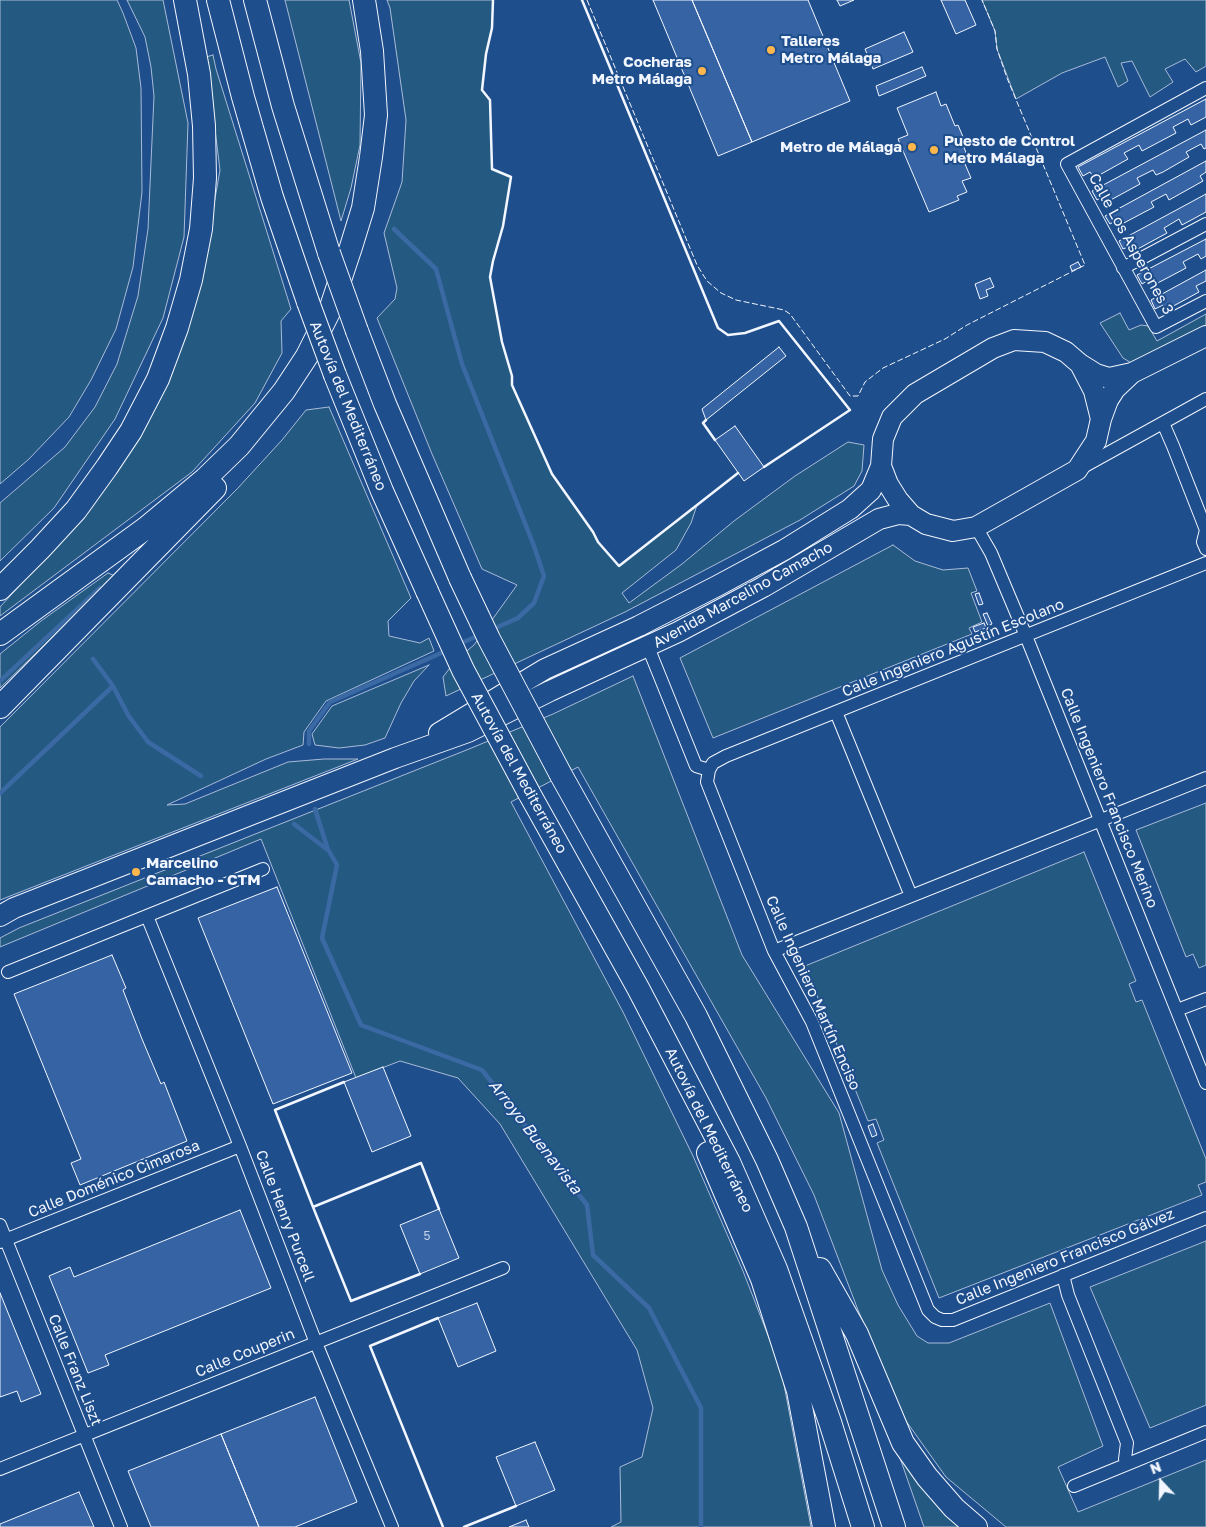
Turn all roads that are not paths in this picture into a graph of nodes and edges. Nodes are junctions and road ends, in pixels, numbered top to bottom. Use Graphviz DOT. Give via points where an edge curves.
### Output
graph roads {
  1 [pos="185,0"];
  2 [pos="218,0"];
  3 [pos="255,0"];
  4 [pos="364,0"];
  5 [pos="1206,88"];
  6 [pos="1206,224"];
  7 [pos="1123,268"];
  8 [pos="1206,301"];
  9 [pos="1206,336"];
  10 [pos="1080,364"];
  11 [pos="1132,373"];
  12 [pos="1206,398"];
  13 [pos="1101,419"];
  14 [pos="1163,423"];
  15 [pos="240,446"];
  16 [pos="881,466"];
  17 [pos="1077,470"];
  18 [pos="911,515"];
  19 [pos="976,527"];
  20 [pos="1206,548"];
  21 [pos="1206,564"];
  22 [pos="0,589"];
  23 [pos="0,634"];
  24 [pos="1026,636"];
  25 [pos="648,647"];
  26 [pos="0,707"];
  27 [pos="836,712"];
  28 [pos="395,758"];
  29 [pos="711,767"];
  30 [pos="1206,778"];
  31 [pos="1100,820"];
  32 [pos="263,869"];
  33 [pos="911,896"];
  34 [pos="5,911"];
  35 [pos="147,916"];
  36 [pos="774,951"];
  37 [pos="8,972"];
  38 [pos="638,988"];
  39 [pos="1206,999"];
  40 [pos="1177,1010"];
  41 [pos="1206,1083"];
  42 [pos="240,1146"];
  43 [pos="1206,1218"];
  44 [pos="0,1225"];
  45 [pos="796,1227"];
  46 [pos="3,1241"];
  47 [pos="503,1268"];
  48 [pos="1063,1275"];
  49 [pos="935,1317"];
  50 [pos="316,1343"];
  51 [pos="1206,1432"];
  52 [pos="84,1435"];
  53 [pos="1128,1464"];
  54 [pos="0,1469"];
  55 [pos="1074,1486"];
  56 [pos="121,1527"];
  57 [pos="392,1527"];
  58 [pos="824,1527"];
  59 [pos="863,1527"];
  60 [pos="894,1527"];
  61 [pos="976,1527"];
  1 -- 22 [label="highway" via="199,74 205,178 200,237 178,328 158,380 107,467 76,510"];
  2 -- 38 [label="highway, Autovía del Mediterráneo, bridge" via="270,188 335,376 382,492 463,670"];
  3 -- 45 [label="highway, bridge" via="283,106 329,253 389,413 460,578 560,775 696,1016"];
  4 -- 15 [label="highway" via="372,51 376,116 363,208 330,310 307,356"];
  5 -- 7 [label="street, Calle Los Asperones 3" via="1067,164"];
  6 -- 7 [label="street"];
  7 -- 8 [label="street, Calle Los Asperones 3" via="1156,328"];
  9 -- 11 [label="main road, Avenida Marcelino Camacho"];
  10 -- 11 [label="main road, Avenida Marcelino Camacho" via="1109,378"];
  10 -- 13 [label="main road, Avenida Marcelino Camacho" via="1094,392"];
  10 -- 16 [label="main road, Avenida Marcelino Camacho" via="1066,352 1045,342 1014,340 993,348 915,394 892,417 883,439"];
  11 -- 13 [label="main road, Avenida Marcelino Camacho" via="1108,400"];
  12 -- 14 [label="street"];
  13 -- 17 [label="main road, Avenida Marcelino Camacho" via="1096,442"];
  14 -- 17 [label="street"];
  14 -- 20 [label="street" via="1206,530 1203,542"];
  15 -- 23 [label="highway" via="146,528"];
  15 -- 26 [label="highway" via="215,488"];
  16 -- 18 [label="main road, Avenida Marcelino Camacho" via="888,484"];
  16 -- 28 [label="main road, Avenida Marcelino Camacho" via="870,490 850,509 784,550 639,626 545,669"];
  17 -- 19 [label="main road, Avenida Marcelino Camacho"];
  18 -- 19 [label="main road, Avenida Marcelino Camacho" via="926,524 953,531"];
  18 -- 25 [label="main road, Avenida Marcelino Camacho" via="898,514 879,520 763,588"];
  19 -- 24 [label="street, Calle Ingeniero Francisco Merino" via="991,553"];
  21 -- 24 [label="street, Calle Ingeniero Agustín Escolano"];
  24 -- 27 [label="street, Calle Ingeniero Agustín Escolano"];
  24 -- 31 [label="street, Calle Ingeniero Francisco Merino"];
  25 -- 28 [label="main road" via="468,732"];
  25 -- 29 [label="street, Avenida Marcelino Camacho" via="696,766"];
  27 -- 29 [label="street, Calle Ingeniero Agustín Escolano" via="726,756"];
  27 -- 33 [label="street"];
  28 -- 34 [label="main road"];
  29 -- 36 [label="street, Calle Ingeniero Martín Enciso" via="707,782 711,794"];
  30 -- 31 [label="street"];
  31 -- 33 [label="street"];
  31 -- 40 [label="street, Calle Ingeniero Francisco Merino"];
  32 -- 35 [label="street"];
  33 -- 36 [label="street"];
  35 -- 37 [label="street"];
  35 -- 42 [label="street, Calle Henry Purcell"];
  36 -- 49 [label="street, Calle Ingeniero Martín Enciso" via="812,1022 928,1310"];
  38 -- 58 [label="highway" via="762,1279 798,1391"];
  38 -- 59 [label="highway, Autovía del Mediterráneo" via="728,1162 776,1269"];
  39 -- 40 [label="street"];
  40 -- 41 [label="street, Calle Ingeniero Francisco Merino"];
  42 -- 46 [label="street, Calle Doménico Cimarosa"];
  42 -- 50 [label="street, Calle Henry Purcell"];
  43 -- 48 [label="street, Calle Ingeniero Francisco Gálvez"];
  44 -- 46 [label="street, Calle Franz Liszt"];
  45 -- 60 [label="highway"];
  45 -- 61 [label="highway" via="857,1334 903,1442 954,1508"];
  46 -- 52 [label="street, Calle Franz Liszt"];
  47 -- 50 [label="street, Calle Couperin"];
  48 -- 49 [label="street, Calle Ingeniero Francisco Gálvez" via="953,1320"];
  48 -- 53 [label="street" via="1127,1443 1125,1459"];
  50 -- 52 [label="street, Calle Couperin"];
  50 -- 57 [label="street, Calle Henry Purcell"];
  51 -- 53 [label="street"];
  52 -- 54 [label="street, Calle Couperin"];
  52 -- 56 [label="street, Calle Franz Liszt"];
  53 -- 55 [label="street"];
}
